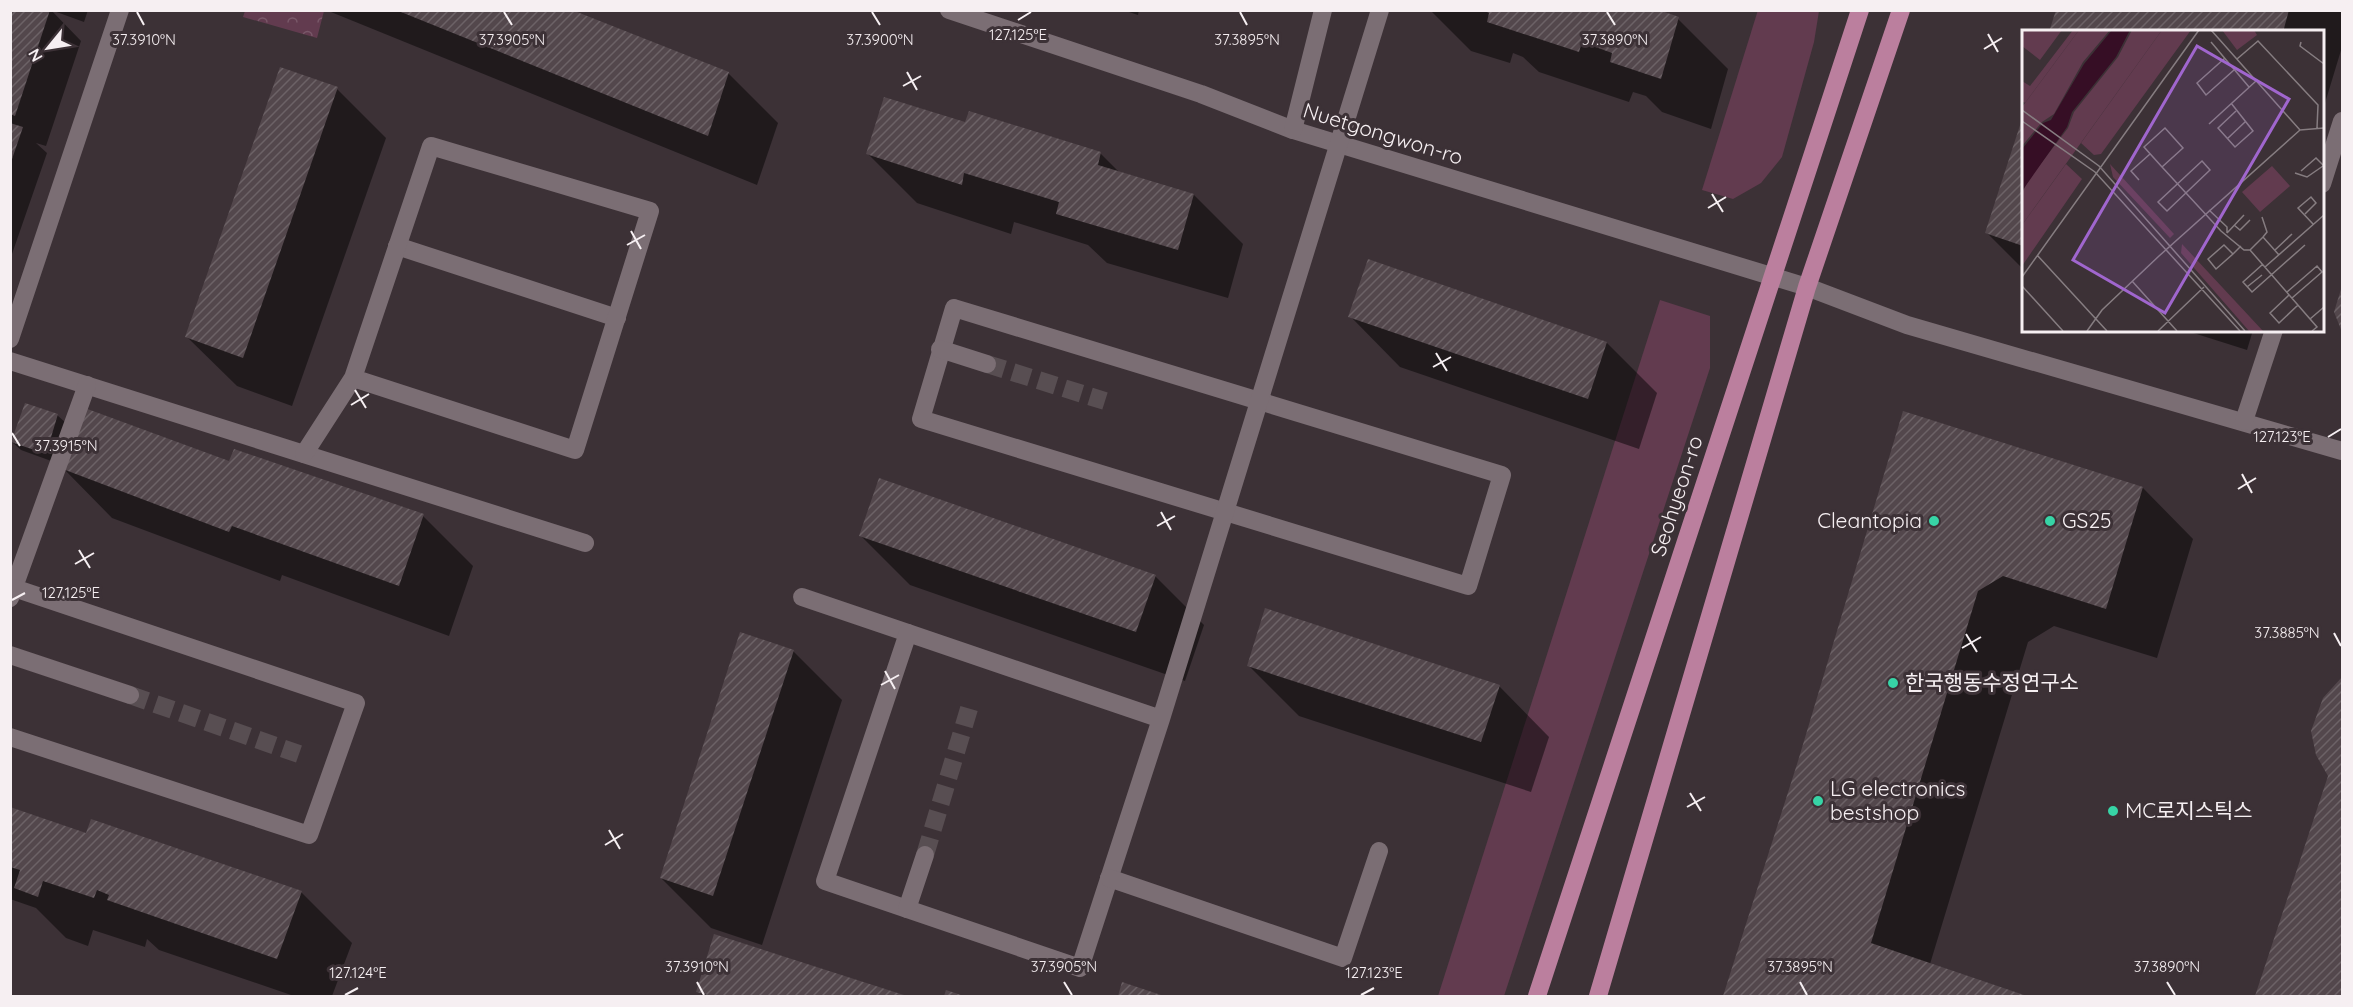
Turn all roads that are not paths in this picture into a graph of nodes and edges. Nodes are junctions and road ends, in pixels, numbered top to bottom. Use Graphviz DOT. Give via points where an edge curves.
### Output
graph roads {
  1 [pos="120,10"];
  2 [pos="949,10"];
  3 [pos="1323,10"];
  4 [pos="1380,10"];
  5 [pos="1860,10"];
  6 [pos="1901,10"];
  7 [pos="2343,121"];
  8 [pos="1293,130"];
  9 [pos="1340,144"];
  10 [pos="2323,181"];
  11 [pos="398,246"];
  12 [pos="1773,276"];
  13 [pos="1807,287"];
  14 [pos="617,318"];
  15 [pos="2273,332"];
  16 [pos="10,339"];
  17 [pos="940,349"];
  18 [pos="10,361"];
  19 [pos="987,364"];
  20 [pos="353,378"];
  21 [pos="87,385"];
  22 [pos="1260,400"];
  23 [pos="2244,421"];
  24 [pos="2343,451"];
  25 [pos="304,454"];
  26 [pos="1226,511"];
  27 [pos="585,543"];
  28 [pos="12,593"];
  29 [pos="802,597"];
  30 [pos="908,633"];
  31 [pos="10,654"];
  32 [pos="130,695"];
  33 [pos="1161,719"];
  34 [pos="10,737"];
  35 [pos="1379,851"];
  36 [pos="925,855"];
  37 [pos="1109,878"];
  38 [pos="907,909"];
  39 [pos="1537,996"];
  40 [pos="1598,996"];
  1 -- 16 [label="street"];
  2 -- 8 [label="street, Nuetgongwon-ro" via="1201,94"];
  3 -- 8 [label="street"];
  4 -- 9 [label="street"];
  5 -- 12 [label="main road, Seohyeon-ro"];
  6 -- 13 [label="main road"];
  7 -- 10 [label="street"];
  8 -- 9 [label="street, Nuetgongwon-ro"];
  9 -- 12 [label="street, Nuetgongwon-ro"];
  9 -- 22 [label="street"];
  11 -- 14 [label="street"];
  11 -- 14 [label="street" via="431,146 650,211"];
  11 -- 20 [label="street"];
  12 -- 13 [label="street, Nuetgongwon-ro"];
  12 -- 39 [label="main road, Seohyeon-ro"];
  13 -- 23 [label="street, Nuetgongwon-ro" via="1907,325"];
  13 -- 40 [label="main road"];
  14 -- 20 [label="street" via="575,450"];
  15 -- 23 [label="street"];
  17 -- 19 [label="street"];
  17 -- 22 [label="street" via="954,308"];
  17 -- 26 [label="street" via="921,419"];
  18 -- 21 [label="street"];
  20 -- 25 [label="street"];
  21 -- 25 [label="street"];
  21 -- 28 [label="street"];
  22 -- 26 [label="street"];
  22 -- 26 [label="street" via="1502,474 1468,586"];
  23 -- 24 [label="street, Nuetgongwon-ro"];
  25 -- 27 [label="street"];
  26 -- 33 [label="street"];
  28 -- 34 [label="street" via="356,703 309,835"];
  29 -- 30 [label="street"];
  30 -- 33 [label="street"];
  30 -- 38 [label="street" via="825,881"];
  31 -- 32 [label="street"];
  33 -- 37 [label="street"];
  35 -- 37 [label="street" via="1343,958"];
  36 -- 38 [label="street"];
  37 -- 38 [label="street" via="1080,968"];
}
